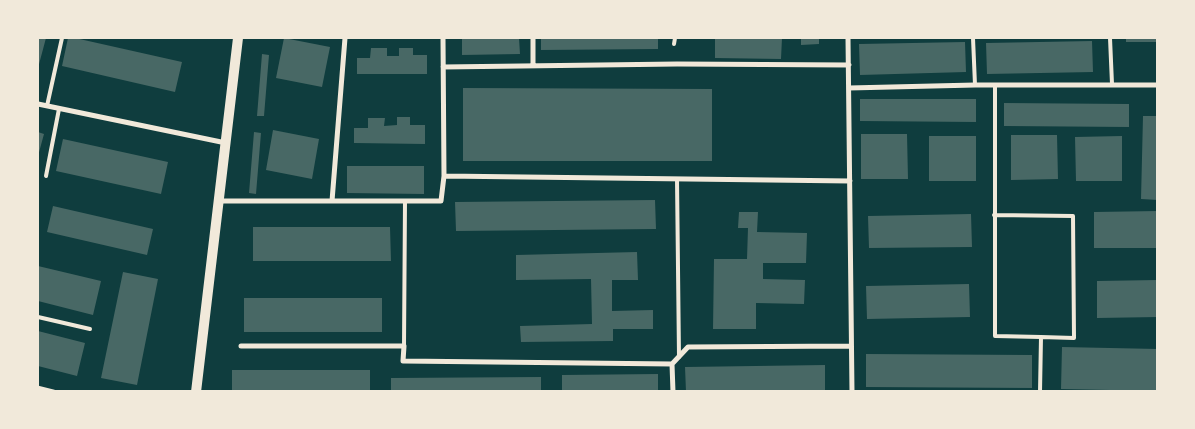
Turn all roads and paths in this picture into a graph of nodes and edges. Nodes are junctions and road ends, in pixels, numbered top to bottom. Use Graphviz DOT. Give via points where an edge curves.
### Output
graph roads {
  1 [pos="62,38"];
  2 [pos="238,38"];
  3 [pos="345,38"];
  4 [pos="443,38"];
  5 [pos="532,38"];
  6 [pos="674,38"];
  7 [pos="848,38"];
  8 [pos="973,38"];
  9 [pos="1110,38"];
  10 [pos="674,44"];
  11 [pos="849,65"];
  12 [pos="533,66"];
  13 [pos="443,67"];
  14 [pos="1112,84"];
  15 [pos="975,85"];
  16 [pos="995,85"];
  17 [pos="1158,85"];
  18 [pos="849,88"];
  19 [pos="38,104"];
  20 [pos="47,106"];
  21 [pos="59,109"];
  22 [pos="226,143"];
  23 [pos="46,176"];
  24 [pos="444,176"];
  25 [pos="678,179"];
  26 [pos="850,181"];
  27 [pos="219,201"];
  28 [pos="332,201"];
  29 [pos="405,201"];
  30 [pos="994,215"];
  31 [pos="38,317"];
  32 [pos="90,330"];
  33 [pos="1041,337"];
  34 [pos="241,346"];
  35 [pos="404,346"];
  36 [pos="852,346"];
  37 [pos="679,357"];
  38 [pos="672,364"];
  39 [pos="38,388"];
  40 [pos="54,392"];
  41 [pos="196,392"];
  42 [pos="673,392"];
  43 [pos="852,392"];
  44 [pos="1040,392"];
  1 -- 20 [label="lane"];
  2 -- 22 [label="main road"];
  3 -- 28 [label="street"];
  4 -- 13 [label="street"];
  5 -- 12 [label="street"];
  6 -- 10 [label="lane"];
  7 -- 11 [label="street"];
  8 -- 15 [label="lane"];
  9 -- 14 [label="lane"];
  11 -- 12 [label="street"];
  11 -- 18 [label="street"];
  12 -- 13 [label="street"];
  13 -- 24 [label="street"];
  14 -- 16 [label="street"];
  14 -- 17 [label="street"];
  15 -- 16 [label="street"];
  15 -- 18 [label="street"];
  16 -- 30 [label="lane"];
  18 -- 26 [label="street"];
  19 -- 20 [label="street"];
  20 -- 21 [label="street"];
  21 -- 22 [label="street"];
  21 -- 23 [label="lane"];
  22 -- 27 [label="main road"];
  24 -- 25 [label="street"];
  24 -- 29 [label="street" via="441,201"];
  25 -- 26 [label="street"];
  25 -- 37 [label="lane"];
  26 -- 36 [label="street"];
  27 -- 28 [label="street"];
  27 -- 41 [label="main road"];
  28 -- 29 [label="street"];
  29 -- 35 [label="lane"];
  30 -- 33 [label="lane" via="995,336"];
  30 -- 33 [label="lane" via="1073,216 1074,338"];
  31 -- 32 [label="lane"];
  33 -- 44 [label="lane"];
  34 -- 35 [label="street"];
  35 -- 38 [label="street" via="403,361"];
  36 -- 37 [label="street" via="688,348"];
  36 -- 43 [label="street"];
  37 -- 38 [label="street"];
  38 -- 42 [label="street"];
  39 -- 40 [label="street"];
}
